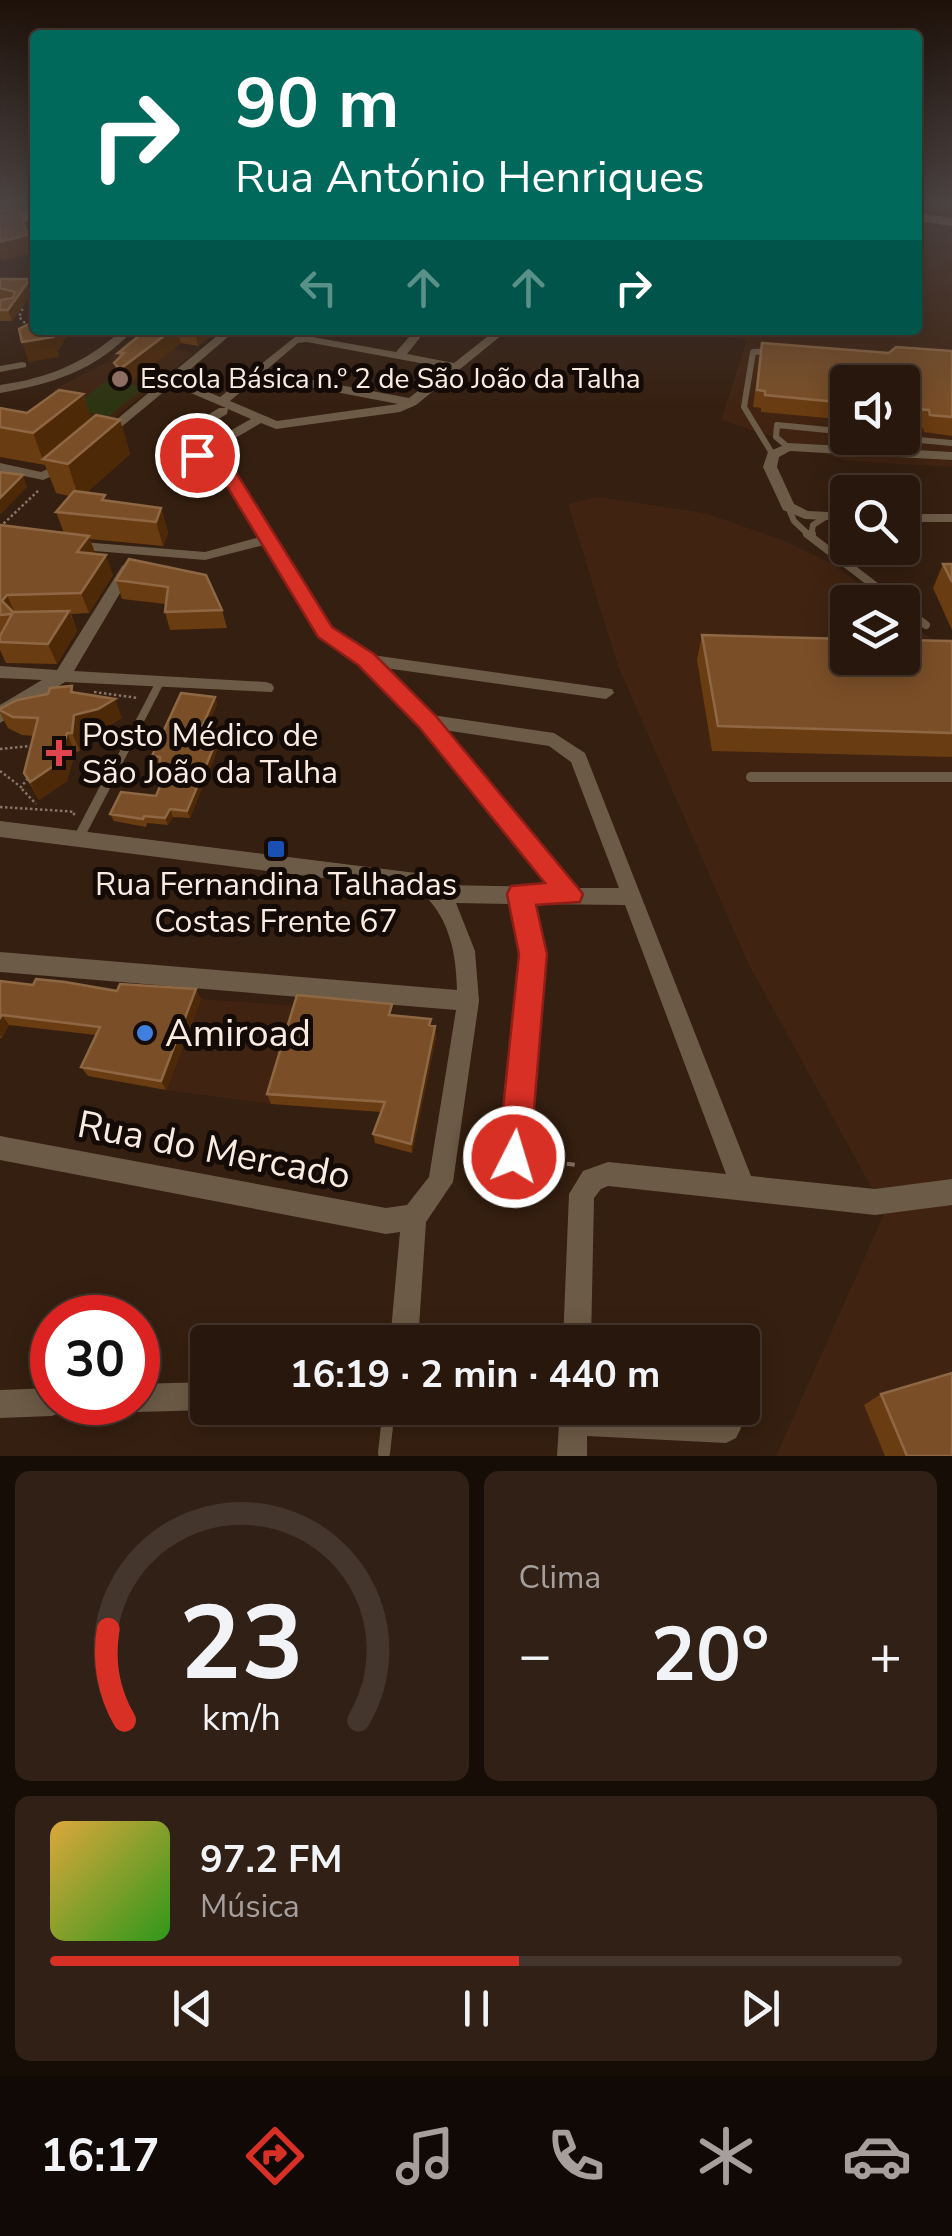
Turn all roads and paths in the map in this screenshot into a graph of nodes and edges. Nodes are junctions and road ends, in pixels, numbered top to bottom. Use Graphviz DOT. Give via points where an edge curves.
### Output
graph roads {
  1 [pos="11,306"];
  2 [pos="30,328"];
  3 [pos="122,335"];
  4 [pos="225,335"];
  5 [pos="417,335"];
  6 [pos="497,335"];
  7 [pos="778,352"];
  8 [pos="399,356"];
  9 [pos="22,365"];
  10 [pos="458,367"];
  11 [pos="0,368"];
  12 [pos="257,373"];
  13 [pos="172,380"];
  14 [pos="0,389"];
  15 [pos="412,402"];
  16 [pos="227,410"];
  17 [pos="258,420"];
  18 [pos="830,430"];
  19 [pos="920,440"];
  20 [pos="952,443"];
  21 [pos="92,445"];
  22 [pos="788,447"];
  23 [pos="197,455"];
  24 [pos="773,455"];
  25 [pos="952,456"];
  26 [pos="77,457"];
  27 [pos="0,468"];
  28 [pos="43,476"];
  29 [pos="788,507"];
  30 [pos="827,516"];
  31 [pos="830,516"];
  32 [pos="920,518"];
  33 [pos="952,518"];
  34 [pos="0,526"];
  35 [pos="811,537"];
  36 [pos="267,540"];
  37 [pos="59,543"];
  38 [pos="138,553"];
  39 [pos="874,585"];
  40 [pos="920,621"];
  41 [pos="77,622"];
  42 [pos="96,622"];
  43 [pos="926,625"];
  44 [pos="366,660"];
  45 [pos="0,672"];
  46 [pos="62,676"];
  47 [pos="83,686"];
  48 [pos="157,686"];
  49 [pos="266,688"];
  50 [pos="606,693"];
  51 [pos="0,717"];
  52 [pos="427,721"];
  53 [pos="43,745"];
  54 [pos="0,748"];
  55 [pos="30,766"];
  56 [pos="0,771"];
  57 [pos="751,777"];
  58 [pos="952,777"];
  59 [pos="21,787"];
  60 [pos="39,806"];
  61 [pos="0,807"];
  62 [pos="0,829"];
  63 [pos="77,831"];
  64 [pos="441,894"];
  65 [pos="520,894"];
  66 [pos="570,894"];
  67 [pos="632,898"];
  68 [pos="0,962"];
  69 [pos="468,1001"];
  70 [pos="0,1148"];
  71 [pos="514,1153"];
  72 [pos="442,1171"];
  73 [pos="608,1174"];
  74 [pos="742,1187"];
  75 [pos="952,1192"];
  76 [pos="414,1217"];
  77 [pos="405,1325"];
  78 [pos="577,1325"];
  79 [pos="160,1397"];
  80 [pos="190,1397"];
  81 [pos="30,1403"];
  82 [pos="0,1404"];
  83 [pos="387,1425"];
  84 [pos="573,1425"];
  85 [pos="693,1425"];
  86 [pos="726,1428"];
  87 [pos="384,1452"];
  88 [pos="572,1456"];
  1 -- 2 [label="path" via="23,308 19,317"];
  3 -- 14 [label="street" via="81,370"];
  4 -- 13 [label="street"];
  5 -- 8 [label="street"];
  6 -- 10 [label="street"];
  7 -- 24 [label="lane" via="752,352 744,407"];
  8 -- 10 [label="street"];
  8 -- 12 [label="street" via="296,340"];
  9 -- 11 [label="street"];
  10 -- 15 [label="street"];
  12 -- 15 [label="street"];
  12 -- 16 [label="street"];
  13 -- 16 [label="street"];
  13 -- 21 [label="street"];
  15 -- 17 [label="street" via="292,426"];
  16 -- 17 [label="street"];
  16 -- 23 [label="street" via="173,447"];
  17 -- 23 [label="street"];
  18 -- 22 [label="lane" via="777,425 776,437"];
  19 -- 20 [label="lane"];
  22 -- 24 [label="street"];
  22 -- 25 [label="street"];
  23 -- 36 [label="street" via="222,464"];
  24 -- 29 [label="street" via="770,467"];
  26 -- 28 [label="street"];
  27 -- 28 [label="street"];
  28 -- 34 [label="path" via="40,488"];
  29 -- 30 [label="street"];
  29 -- 35 [label="lane"];
  30 -- 31 [label="street"];
  30 -- 35 [label="lane" via="813,524"];
  32 -- 33 [label="street"];
  35 -- 39 [label="lane"];
  36 -- 38 [label="street" via="205,556"];
  36 -- 44 [label="street" via="325,632"];
  37 -- 38 [label="street"];
  38 -- 42 [label="street"];
  40 -- 43 [label="lane"];
  41 -- 42 [label="street"];
  42 -- 46 [label="street"];
  44 -- 50 [label="street"];
  44 -- 52 [label="street"];
  45 -- 46 [label="street"];
  46 -- 48 [label="street"];
  46 -- 51 [label="street"];
  47 -- 48 [label="path" via="98,685 93,694 147,698"];
  48 -- 49 [label="street"];
  48 -- 63 [label="lane"];
  52 -- 66 [label="street"];
  52 -- 67 [label="street" via="554,740 579,758"];
  53 -- 54 [label="path"];
  55 -- 59 [label="path"];
  56 -- 59 [label="path"];
  57 -- 58 [label="lane"];
  59 -- 60 [label="path"];
  60 -- 61 [label="path"];
  60 -- 63 [label="path" via="74,812"];
  62 -- 63 [label="street"];
  63 -- 64 [label="street" via="424,882"];
  64 -- 65 [label="street"];
  64 -- 69 [label="street" via="461,931"];
  65 -- 66 [label="street"];
  65 -- 71 [label="street" via="533,954"];
  66 -- 67 [label="street"];
  67 -- 74 [label="street"];
  68 -- 69 [label="street"];
  69 -- 72 [label="street"];
  70 -- 76 [label="street, Rua do Mercado" via="386,1221"];
  71 -- 72 [label="path"];
  71 -- 73 [label="path"];
  72 -- 76 [label="street"];
  73 -- 74 [label="street"];
  73 -- 78 [label="street" via="582,1194"];
  74 -- 75 [label="street" via="875,1202"];
  76 -- 77 [label="street"];
  79 -- 80 [label="street"];
  81 -- 82 [label="street"];
  83 -- 87 [label="lane"];
  84 -- 88 [label="street"];
  85 -- 86 [label="street"];
}
